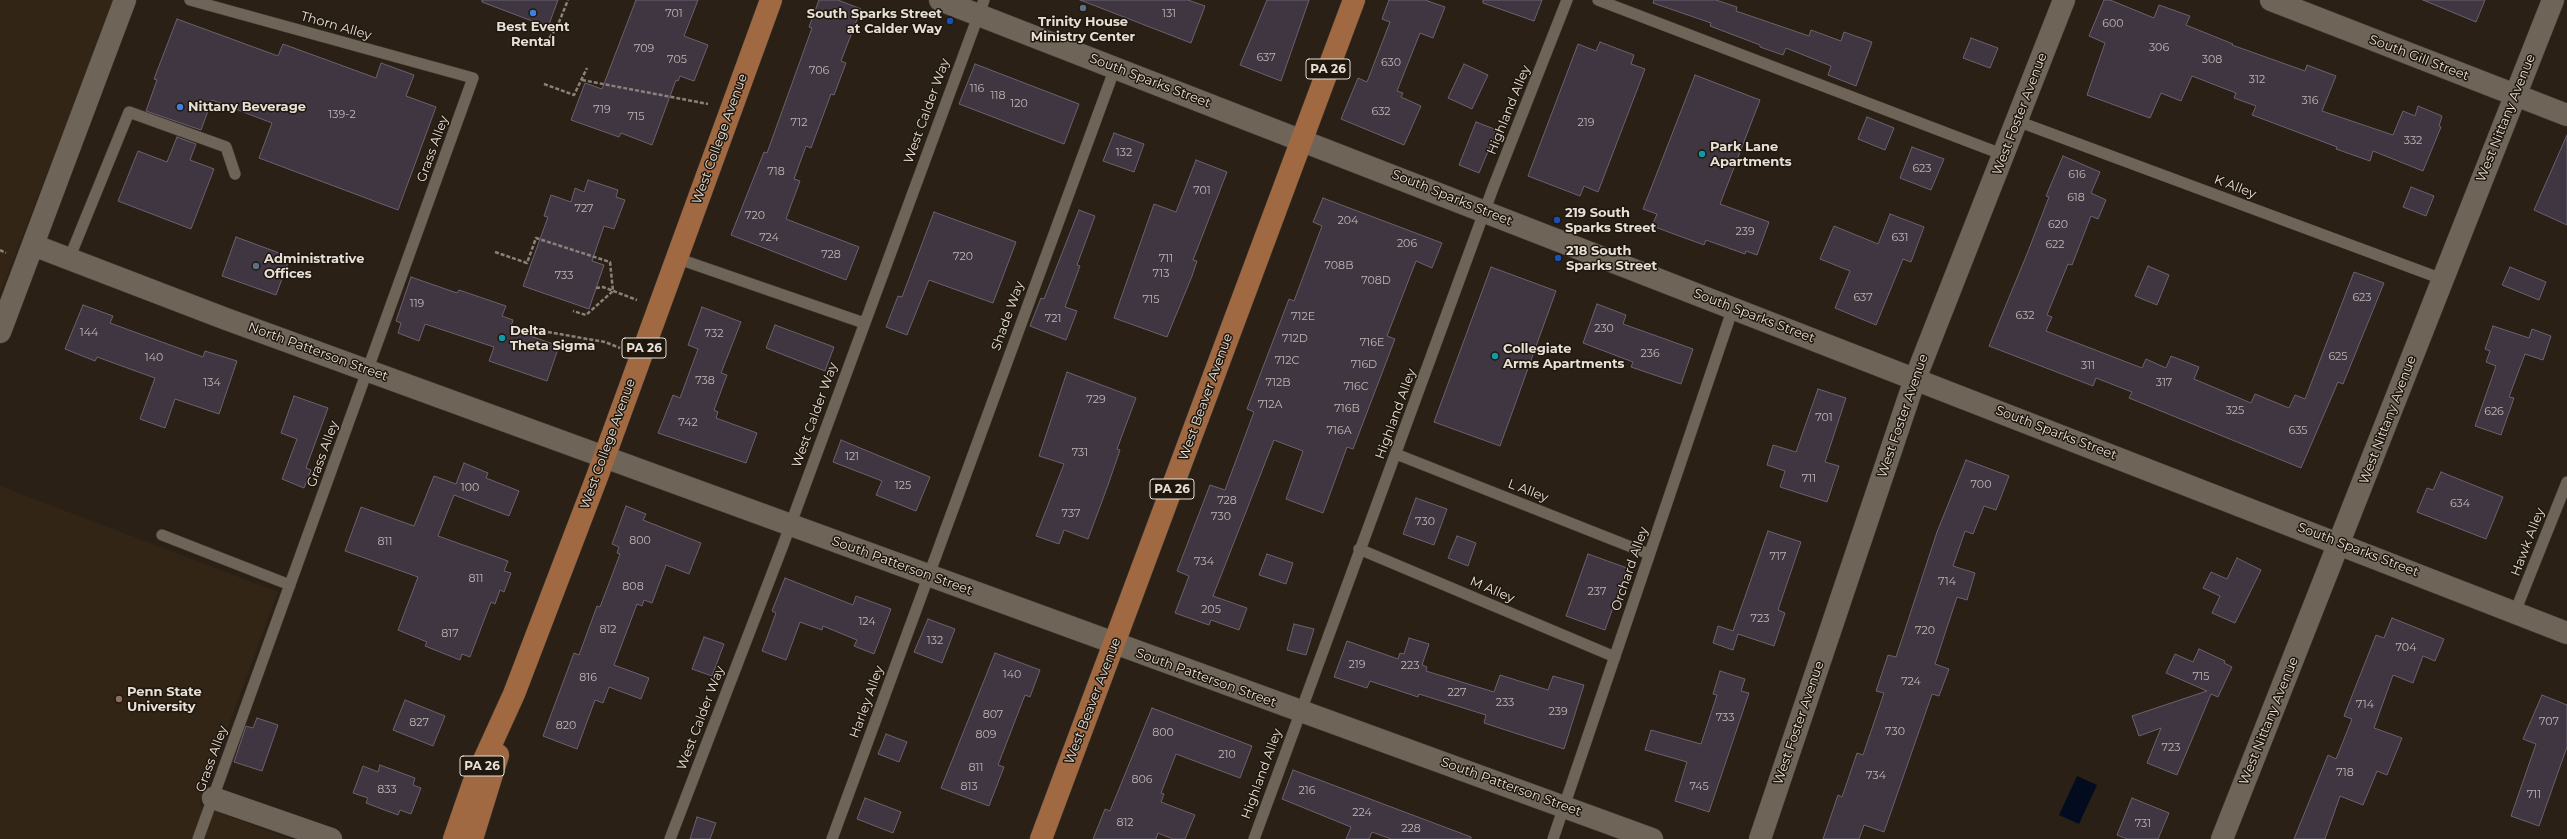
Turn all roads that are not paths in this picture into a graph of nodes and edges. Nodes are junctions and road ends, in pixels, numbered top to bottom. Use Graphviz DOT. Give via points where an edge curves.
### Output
graph roads {
  1 [pos="125,0"];
  2 [pos="190,0"];
  3 [pos="771,0"];
  4 [pos="940,0"];
  5 [pos="1354,0"];
  6 [pos="1567,0"];
  7 [pos="1598,0"];
  8 [pos="2064,0"];
  9 [pos="2271,0"];
  10 [pos="2553,0"];
  11 [pos="981,7"];
  12 [pos="1115,68"];
  13 [pos="473,78"];
  14 [pos="2515,95"];
  15 [pos="2567,115"];
  16 [pos="2018,121"];
  17 [pos="1301,139"];
  18 [pos="2004,155"];
  19 [pos="235,174"];
  20 [pos="1485,211"];
  21 [pos="34,245"];
  22 [pos="676,258"];
  23 [pos="69,260"];
  24 [pos="2442,279"];
  25 [pos="1733,308"];
  26 [pos="864,324"];
  27 [pos="0,332"];
  28 [pos="368,370"];
  29 [pos="1915,379"];
  30 [pos="1396,454"];
  31 [pos="604,457"];
  32 [pos="2567,482"];
  33 [pos="790,525"];
  34 [pos="162,535"];
  35 [pos="2340,543"];
  36 [pos="1359,549"];
  37 [pos="1649,554"];
  38 [pos="929,575"];
  39 [pos="290,585"];
  40 [pos="2515,612"];
  41 [pos="2567,633"];
  42 [pos="1114,644"];
  43 [pos="1615,657"];
  44 [pos="514,694"];
  45 [pos="1299,711"];
  46 [pos="213,798"];
  47 [pos="1565,806"];
  48 [pos="198,839"];
  49 [pos="331,839"];
  50 [pos="454,839"];
  51 [pos="472,839"];
  52 [pos="670,839"];
  53 [pos="832,839"];
  54 [pos="1041,839"];
  55 [pos="1254,839"];
  56 [pos="1553,839"];
  57 [pos="1652,839"];
  58 [pos="1760,839"];
  59 [pos="2222,839"];
  1 -- 21 [label="street"];
  2 -- 13 [label="lane, Thorn Alley"];
  3 -- 22 [label="main road, West College Avenue / PA 26"];
  4 -- 11 [label="street, South Sparks Street"];
  5 -- 17 [label="main road, West Beaver Avenue / PA 26"];
  6 -- 20 [label="lane, Highland Alley"];
  7 -- 18 [label="lane"];
  8 -- 16 [label="street, West Foster Avenue"];
  9 -- 14 [label="street, South Gill Street"];
  10 -- 14 [label="street, West Nittany Avenue"];
  11 -- 12 [label="street, South Sparks Street"];
  11 -- 26 [label="lane, West Calder Way"];
  12 -- 17 [label="street, South Sparks Street"];
  12 -- 38 [label="lane, Shade Way"];
  13 -- 28 [label="lane, Grass Alley"];
  14 -- 15 [label="street, South Gill Street"];
  14 -- 24 [label="street, West Nittany Avenue"];
  16 -- 18 [label="street, West Foster Avenue"];
  16 -- 24 [label="lane, K Alley"];
  17 -- 20 [label="street, South Sparks Street"];
  17 -- 42 [label="main road, West Beaver Avenue / PA 26"];
  18 -- 29 [label="street, West Foster Avenue"];
  19 -- 23 [label="lane" via="226,147 129,112"];
  20 -- 25 [label="street, South Sparks Street"];
  20 -- 30 [label="lane, Highland Alley"];
  21 -- 23 [label="street, North Patterson Street"];
  21 -- 27 [label="street"];
  22 -- 26 [label="lane"];
  22 -- 31 [label="main road, West College Avenue / PA 26"];
  23 -- 28 [label="street, North Patterson Street"];
  24 -- 35 [label="street, West Nittany Avenue"];
  25 -- 29 [label="street, South Sparks Street"];
  25 -- 37 [label="lane, Orchard Alley"];
  26 -- 33 [label="lane, West Calder Way"];
  28 -- 31 [label="street, North Patterson Street"];
  28 -- 39 [label="lane, Grass Alley"];
  29 -- 35 [label="street, South Sparks Street"];
  29 -- 58 [label="street, West Foster Avenue"];
  30 -- 36 [label="lane, Highland Alley"];
  30 -- 37 [label="lane, L Alley"];
  31 -- 33 [label="street, South Patterson Street"];
  31 -- 44 [label="main road, West College Avenue / PA 26"];
  32 -- 40 [label="lane, Hawk Alley"];
  33 -- 38 [label="street, South Patterson Street"];
  33 -- 52 [label="lane, West Calder Way"];
  34 -- 39 [label="lane"];
  35 -- 40 [label="street, South Sparks Street"];
  35 -- 59 [label="street, West Nittany Avenue"];
  36 -- 43 [label="lane, M Alley"];
  36 -- 45 [label="lane, Highland Alley"];
  37 -- 43 [label="lane, Orchard Alley"];
  38 -- 42 [label="street, South Patterson Street"];
  38 -- 53 [label="lane, Harley Alley"];
  39 -- 46 [label="lane, Grass Alley"];
  40 -- 41 [label="street, South Sparks Street"];
  42 -- 45 [label="street, South Patterson Street"];
  42 -- 54 [label="main road, West Beaver Avenue / PA 26"];
  43 -- 47 [label="lane, Orchard Alley"];
  44 -- 50 [label="main road, West College Avenue / PA 26" via="473,784"];
  44 -- 51 [label="main road" via="489,790"];
  45 -- 47 [label="street, South Patterson Street"];
  45 -- 55 [label="lane, Highland Alley"];
  46 -- 48 [label="lane, Grass Alley"];
  46 -- 49 [label="street"];
  47 -- 56 [label="lane, Orchard Alley"];
  47 -- 57 [label="street, South Patterson Street"];
}
